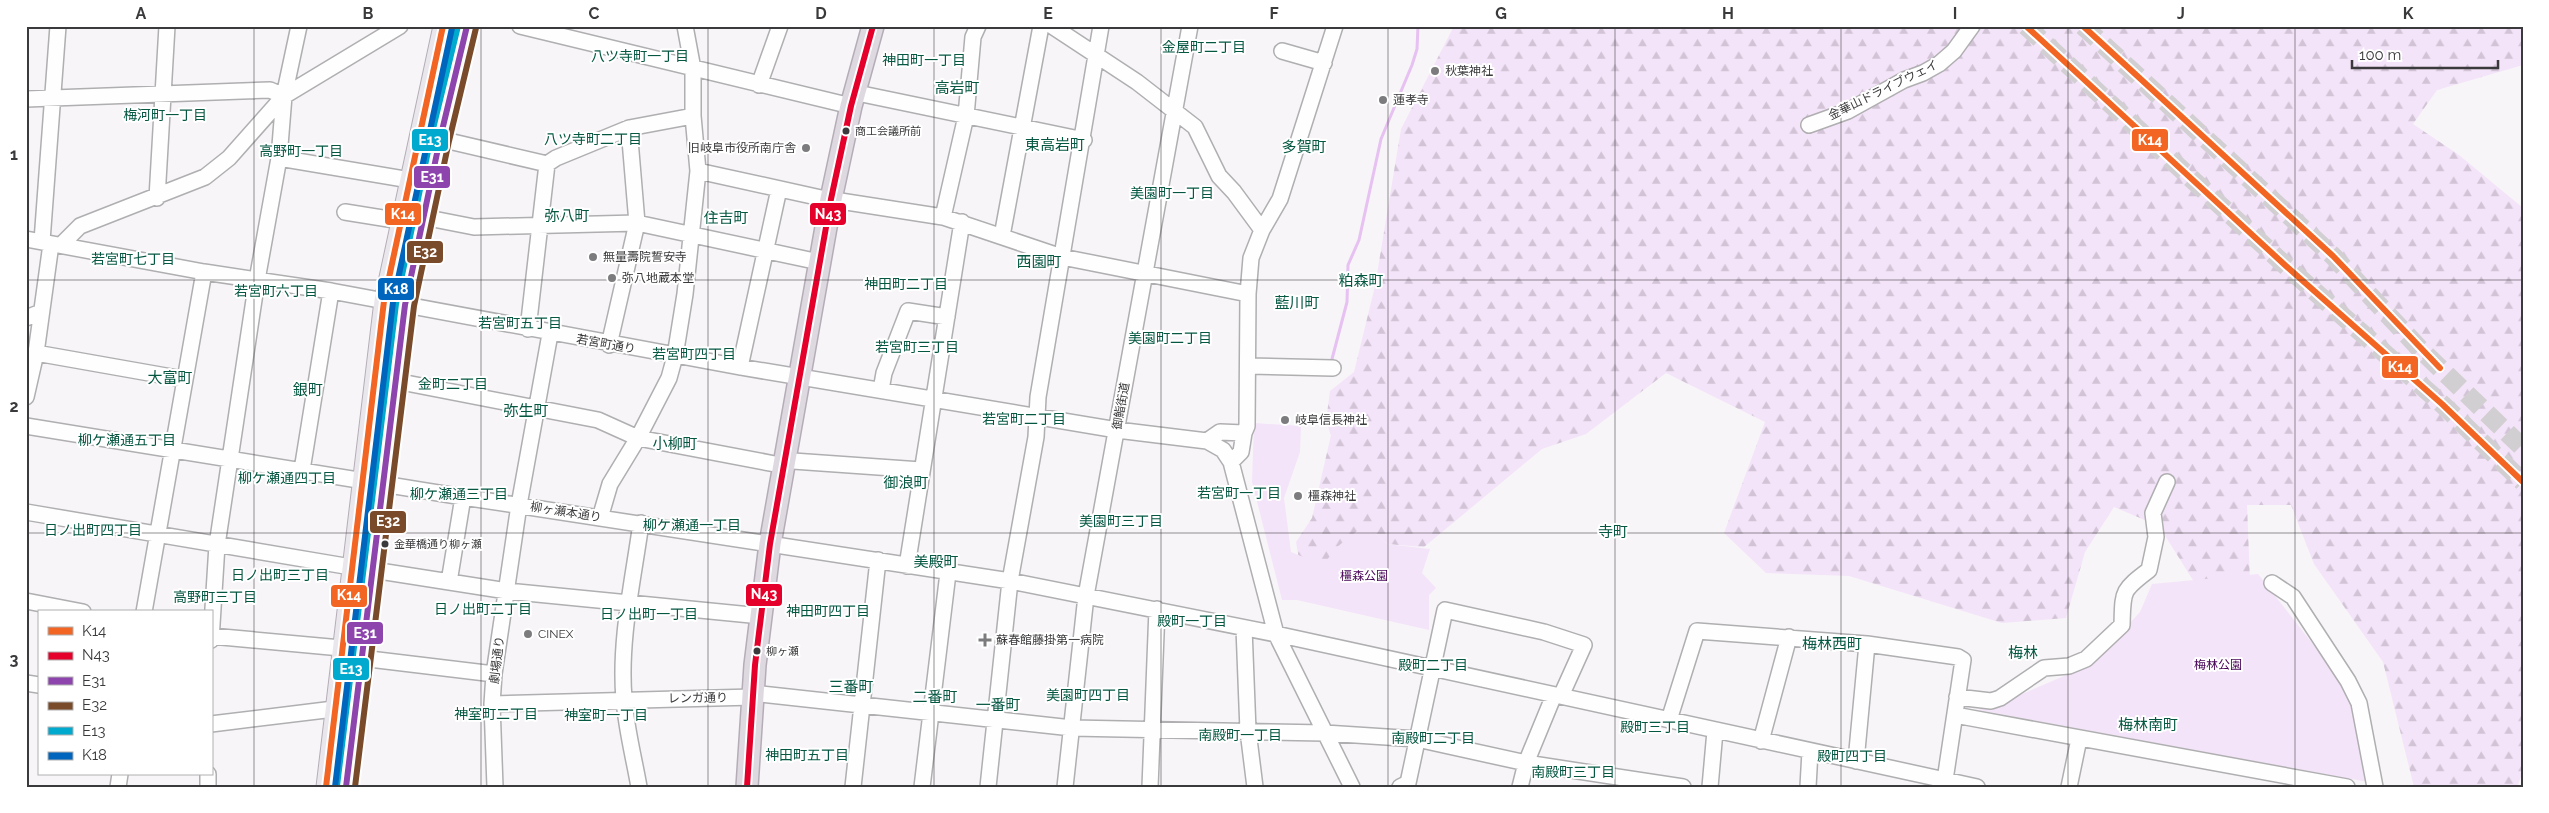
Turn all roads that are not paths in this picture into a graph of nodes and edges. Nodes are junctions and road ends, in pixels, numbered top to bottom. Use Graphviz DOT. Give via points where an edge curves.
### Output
graph roads {
  1 [pos="58,26"];
  2 [pos="168,26"];
  3 [pos="299,26"];
  4 [pos="400,26"];
  5 [pos="443,26"];
  6 [pos="467,26"];
  7 [pos="520,26"];
  8 [pos="685,26"];
  9 [pos="873,26"];
  10 [pos="880,26"];
  11 [pos="978,26"];
  12 [pos="1041,26"];
  13 [pos="1052,26"];
  14 [pos="1101,26"];
  15 [pos="1190,26"];
  16 [pos="1335,26"];
  17 [pos="1972,26"];
  18 [pos="778,27"];
  19 [pos="543,29"];
  20 [pos="1282,51"];
  21 [pos="1096,56"];
  22 [pos="1324,63"];
  23 [pos="693,69"];
  24 [pos="759,85"];
  25 [pos="163,94"];
  26 [pos="284,96"];
  27 [pos="53,98"];
  28 [pos="26,99"];
  29 [pos="857,100"];
  30 [pos="1174,112"];
  31 [pos="693,116"];
  32 [pos="966,116"];
  33 [pos="1809,125"];
  34 [pos="630,128"];
  35 [pos="1023,128"];
  36 [pos="440,139"];
  37 [pos="1084,140"];
  38 [pos="279,158"];
  39 [pos="548,164"];
  40 [pos="698,171"];
  41 [pos="410,180"];
  42 [pos="779,189"];
  43 [pos="157,198"];
  44 [pos="836,199"];
  45 [pos="345,212"];
  46 [pos="423,217"];
  47 [pos="943,217"];
  48 [pos="401,221"];
  49 [pos="962,222"];
  50 [pos="637,223"];
  51 [pos="541,225"];
  52 [pos="1262,230"];
  53 [pos="691,234"];
  54 [pos="1002,236"];
  55 [pos="26,238"];
  56 [pos="51,243"];
  57 [pos="764,251"];
  58 [pos="1062,257"];
  59 [pos="820,262"];
  60 [pos="204,272"];
  61 [pos="1145,272"];
  62 [pos="257,280"];
  63 [pos="331,292"];
  64 [pos="1248,294"];
  65 [pos="384,301"];
  66 [pos="405,306"];
  67 [pos="41,312"];
  68 [pos="947,317"];
  69 [pos="26,318"];
  70 [pos="528,329"];
  71 [pos="550,334"];
  72 [pos="609,345"];
  73 [pos="36,353"];
  74 [pos="675,356"];
  75 [pos="1249,366"];
  76 [pos="740,368"];
  77 [pos="1333,368"];
  78 [pos="803,378"];
  79 [pos="184,379"];
  80 [pos="406,383"];
  81 [pos="881,390"];
  82 [pos="26,397"];
  83 [pos="934,400"];
  84 [pos="537,408"];
  85 [pos="1037,416"];
  86 [pos="26,426"];
  87 [pos="1117,430"];
  88 [pos="1244,433"];
  89 [pos="638,438"];
  90 [pos="1207,441"];
  91 [pos="172,450"];
  92 [pos="231,460"];
  93 [pos="1231,462"];
  94 [pos="784,463"];
  95 [pos="302,470"];
  96 [pos="921,470"];
  97 [pos="362,481"];
  98 [pos="2167,482"];
  99 [pos="383,484"];
  100 [pos="462,497"];
  101 [pos="519,505"];
  102 [pos="26,512"];
  103 [pos="600,518"];
  104 [pos="641,523"];
  105 [pos="158,536"];
  106 [pos="217,545"];
  107 [pos="774,545"];
  108 [pos="878,560"];
  109 [pos="908,566"];
  110 [pos="351,567"];
  111 [pos="374,570"];
  112 [pos="948,573"];
  113 [pos="1010,581"];
  114 [pos="449,582"];
  115 [pos="2272,582"];
  116 [pos="507,591"];
  117 [pos="1086,596"];
  118 [pos="26,602"];
  119 [pos="629,604"];
  120 [pos="1157,609"];
  121 [pos="72,610"];
  122 [pos="144,610"];
  123 [pos="761,616"];
  124 [pos="212,621"];
  125 [pos="1244,628"];
  126 [pos="1276,634"];
  127 [pos="212,636"];
  128 [pos="1789,637"];
  129 [pos="1867,644"];
  130 [pos="341,648"];
  131 [pos="362,658"];
  132 [pos="1434,668"];
  133 [pos="494,674"];
  134 [pos="757,696"];
  135 [pos="1558,696"];
  136 [pos="1957,697"];
  137 [pos="624,700"];
  138 [pos="492,704"];
  139 [pos="862,704"];
  140 [pos="334,708"];
  141 [pos="931,712"];
  142 [pos="1955,715"];
  143 [pos="996,719"];
  144 [pos="1669,720"];
  145 [pos="212,724"];
  146 [pos="1072,728"];
  147 [pos="1153,729"];
  148 [pos="1248,731"];
  149 [pos="1715,731"];
  150 [pos="1325,733"];
  151 [pos="1417,739"];
  152 [pos="2079,739"];
  153 [pos="1762,742"];
  154 [pos="1810,751"];
  155 [pos="1856,761"];
  156 [pos="1526,763"];
  157 [pos="1945,780"];
  158 [pos="326,787"];
  159 [pos="346,787"];
  160 [pos="495,787"];
  161 [pos="639,787"];
  162 [pos="746,787"];
  163 [pos="755,787"];
  164 [pos="853,787"];
  165 [pos="922,787"];
  166 [pos="988,787"];
  167 [pos="1065,787"];
  168 [pos="1150,787"];
  169 [pos="1255,787"];
  170 [pos="1352,787"];
  171 [pos="1400,787"];
  172 [pos="1520,787"];
  173 [pos="1683,787"];
  174 [pos="1710,787"];
  175 [pos="1808,787"];
  176 [pos="1977,787"];
  177 [pos="2069,787"];
  178 [pos="2347,787"];
  179 [pos="2375,787"];
  1 -- 27 [label="street"];
  2 -- 25 [label="street"];
  3 -- 26 [label="street"];
  4 -- 26 [label="street"];
  5 -- 41 [label="main road"];
  6 -- 36 [label="main road"];
  7 -- 19 [label="street"];
  8 -- 23 [label="street"];
  9 -- 29 [label="highway"];
  10 -- 29 [label="highway"];
  11 -- 32 [label="street" via="973,37"];
  12 -- 35 [label="street"];
  13 -- 21 [label="street"];
  14 -- 21 [label="street"];
  15 -- 30 [label="street, 御鮨街道"];
  16 -- 22 [label="street"];
  17 -- 33 [label="street, 金華山ドライブウェイ" via="1954,51 1939,64 1848,111"];
  18 -- 24 [label="street"];
  19 -- 23 [label="street"];
  20 -- 22 [label="street"];
  21 -- 30 [label="street" via="1137,82"];
  21 -- 37 [label="street"];
  22 -- 52 [label="street" via="1280,199"];
  23 -- 24 [label="street"];
  23 -- 31 [label="street"];
  24 -- 29 [label="street"];
  25 -- 26 [label="street" via="270,90"];
  25 -- 27 [label="street"];
  25 -- 43 [label="street"];
  26 -- 38 [label="street"];
  26 -- 43 [label="street" via="229,158 205,177"];
  27 -- 28 [label="street"];
  27 -- 56 [label="street"];
  29 -- 32 [label="street"];
  29 -- 44 [label="highway"];
  30 -- 52 [label="street" via="1195,128 1219,176"];
  30 -- 61 [label="street, 御鮨街道"];
  31 -- 34 [label="street"];
  31 -- 40 [label="street"];
  32 -- 35 [label="street"];
  32 -- 47 [label="street"];
  34 -- 39 [label="street"];
  34 -- 50 [label="street"];
  35 -- 37 [label="street"];
  35 -- 54 [label="street"];
  36 -- 39 [label="street"];
  36 -- 46 [label="main road"];
  37 -- 58 [label="street"];
  38 -- 41 [label="street"];
  38 -- 62 [label="street"];
  39 -- 51 [label="street"];
  40 -- 42 [label="street"];
  40 -- 53 [label="street"];
  41 -- 48 [label="main road"];
  42 -- 44 [label="street"];
  42 -- 57 [label="street"];
  43 -- 56 [label="street" via="80,226"];
  44 -- 47 [label="street"];
  44 -- 59 [label="highway"];
  44 -- 78 [label="highway"];
  45 -- 48 [label="street"];
  46 -- 51 [label="street" via="474,227"];
  46 -- 66 [label="main road"];
  47 -- 49 [label="street"];
  48 -- 65 [label="main road"];
  49 -- 54 [label="street"];
  49 -- 68 [label="street"];
  50 -- 51 [label="street"];
  50 -- 53 [label="street"];
  50 -- 72 [label="street"];
  51 -- 70 [label="street"];
  52 -- 64 [label="street" via="1251,258"];
  53 -- 57 [label="street"];
  53 -- 74 [label="street"];
  54 -- 58 [label="street"];
  55 -- 56 [label="street, 若宮町通り"];
  56 -- 60 [label="street, 若宮町通り"];
  56 -- 67 [label="street"];
  57 -- 59 [label="street"];
  57 -- 76 [label="street"];
  58 -- 61 [label="street"];
  58 -- 85 [label="street"];
  59 -- 78 [label="highway"];
  60 -- 62 [label="street, 若宮町通り"];
  60 -- 79 [label="street"];
  61 -- 64 [label="street"];
  61 -- 87 [label="street, 御鮨街道"];
  62 -- 63 [label="street, 若宮町通り"];
  62 -- 92 [label="street"];
  63 -- 65 [label="street, 若宮町通り"];
  63 -- 95 [label="street"];
  64 -- 75 [label="street"];
  65 -- 66 [label="street, 若宮町通り"];
  65 -- 97 [label="main road"];
  66 -- 70 [label="street, 若宮町通り"];
  66 -- 99 [label="main road"];
  67 -- 69 [label="street"];
  67 -- 73 [label="street"];
  68 -- 81 [label="street" via="908,311 884,373"];
  68 -- 83 [label="street"];
  70 -- 71 [label="street, 若宮町通り"];
  71 -- 72 [label="street, 若宮町通り"];
  71 -- 84 [label="street, 劇場通り"];
  72 -- 74 [label="street, 若宮町通り"];
  73 -- 79 [label="street"];
  73 -- 82 [label="street"];
  74 -- 76 [label="street, 若宮町通り"];
  74 -- 89 [label="street" via="669,378"];
  75 -- 77 [label="street"];
  75 -- 88 [label="street"];
  76 -- 78 [label="street, 若宮町通り"];
  78 -- 81 [label="street, 若宮町通り"];
  78 -- 94 [label="highway"];
  78 -- 107 [label="highway"];
  79 -- 91 [label="street"];
  80 -- 84 [label="street"];
  81 -- 83 [label="street, 若宮町通り"];
  83 -- 85 [label="street, 若宮町通り"];
  83 -- 96 [label="street"];
  84 -- 89 [label="street" via="598,420"];
  84 -- 101 [label="street, 劇場通り"];
  85 -- 87 [label="street, 若宮町通り"];
  85 -- 113 [label="street" via="1036,438"];
  86 -- 91 [label="street, 柳ヶ瀬本通り"];
  87 -- 90 [label="street, 若宮町通り"];
  87 -- 117 [label="street, 御鮨街道"];
  88 -- 90 [label="street" via="1220,432"];
  88 -- 93 [label="street" via="1241,452"];
  89 -- 94 [label="street"];
  89 -- 103 [label="street" via="610,484"];
  90 -- 93 [label="street" via="1223,450"];
  91 -- 92 [label="street, 柳ヶ瀬本通り"];
  91 -- 105 [label="street"];
  92 -- 95 [label="street, 柳ヶ瀬本通り"];
  92 -- 106 [label="street"];
  93 -- 126 [label="street"];
  94 -- 96 [label="street"];
  94 -- 107 [label="highway"];
  95 -- 97 [label="street, 柳ヶ瀬本通り"];
  96 -- 109 [label="street"];
  97 -- 99 [label="street, 柳ヶ瀬本通り"];
  97 -- 110 [label="main road"];
  98 -- 136 [label="street" via="2153,512 2156,537 2149,570 2128,585 2123,594 2122,625 2086,659 2068,666 2044,668 2000,698 1991,701"];
  99 -- 100 [label="street, 柳ヶ瀬本通り"];
  99 -- 111 [label="main road"];
  100 -- 101 [label="street, 柳ヶ瀬本通り"];
  100 -- 114 [label="street"];
  101 -- 103 [label="street, 柳ヶ瀬本通り"];
  101 -- 116 [label="street, 劇場通り"];
  102 -- 105 [label="street"];
  103 -- 104 [label="street, 柳ヶ瀬本通り"];
  104 -- 107 [label="street, 柳ヶ瀬本通り"];
  104 -- 119 [label="street"];
  105 -- 106 [label="street"];
  105 -- 122 [label="street"];
  106 -- 110 [label="street"];
  106 -- 124 [label="street"];
  107 -- 108 [label="street, 柳ヶ瀬本通り"];
  107 -- 123 [label="highway"];
  107 -- 134 [label="highway"];
  108 -- 109 [label="street, 柳ヶ瀬本通り"];
  108 -- 139 [label="street"];
  109 -- 112 [label="street, 柳ヶ瀬本通り"];
  110 -- 130 [label="main road"];
  111 -- 114 [label="street"];
  111 -- 131 [label="main road"];
  112 -- 113 [label="street, 柳ヶ瀬本通り"];
  112 -- 141 [label="street"];
  113 -- 117 [label="street, 柳ヶ瀬本通り"];
  113 -- 143 [label="street"];
  114 -- 116 [label="street"];
  115 -- 179 [label="street" via="2293,597 2348,681 2359,703"];
  116 -- 119 [label="street"];
  116 -- 133 [label="street, 劇場通り"];
  117 -- 120 [label="street, 柳ヶ瀬本通り"];
  117 -- 146 [label="street, 御鮨街道"];
  118 -- 121 [label="street"];
  119 -- 123 [label="street"];
  119 -- 137 [label="street"];
  120 -- 125 [label="street, 柳ヶ瀬本通り"];
  120 -- 147 [label="street"];
  123 -- 134 [label="highway"];
  125 -- 126 [label="street, 柳ヶ瀬本通り"];
  125 -- 148 [label="street"];
  126 -- 132 [label="street, 柳ヶ瀬本通り"];
  126 -- 150 [label="street"];
  127 -- 130 [label="street"];
  128 -- 129 [label="street"];
  128 -- 144 [label="street" via="1697,631"];
  128 -- 153 [label="street"];
  129 -- 136 [label="street" via="1958,657 1963,660"];
  129 -- 155 [label="street"];
  130 -- 140 [label="main road"];
  131 -- 133 [label="street"];
  131 -- 159 [label="main road"];
  132 -- 135 [label="street, 柳ヶ瀬本通り"];
  132 -- 135 [label="street" via="1446,610 1544,632 1584,644"];
  132 -- 151 [label="street"];
  133 -- 138 [label="street, 劇場通り"];
  134 -- 137 [label="street, レンガ通り"];
  134 -- 139 [label="street, レンガ通り"];
  134 -- 162 [label="highway"];
  134 -- 163 [label="highway"];
  135 -- 144 [label="street, 柳ヶ瀬本通り"];
  135 -- 156 [label="street"];
  136 -- 142 [label="street"];
  137 -- 138 [label="street, レンガ通り"];
  137 -- 161 [label="street"];
  138 -- 160 [label="street, 劇場通り"];
  139 -- 141 [label="street, レンガ通り"];
  139 -- 164 [label="street"];
  140 -- 145 [label="street"];
  140 -- 158 [label="main road"];
  141 -- 143 [label="street, レンガ通り"];
  141 -- 165 [label="street"];
  142 -- 152 [label="street"];
  142 -- 157 [label="street"];
  143 -- 146 [label="street, レンガ通り"];
  143 -- 166 [label="street"];
  144 -- 149 [label="street, 柳ヶ瀬本通り"];
  146 -- 147 [label="street, レンガ通り"];
  146 -- 167 [label="street, 御鮨街道"];
  147 -- 148 [label="street, レンガ通り"];
  147 -- 168 [label="street"];
  148 -- 150 [label="street, レンガ通り"];
  148 -- 169 [label="street"];
  149 -- 153 [label="street, 柳ヶ瀬本通り"];
  149 -- 174 [label="street"];
  150 -- 151 [label="street, レンガ通り"];
  150 -- 170 [label="street"];
  151 -- 156 [label="street, レンガ通り"];
  151 -- 171 [label="street" via="1408,783"];
  152 -- 177 [label="street"];
  152 -- 178 [label="street"];
  153 -- 154 [label="street, 柳ヶ瀬本通り"];
  154 -- 155 [label="street, 柳ヶ瀬本通り"];
  154 -- 175 [label="street"];
  155 -- 157 [label="street, 柳ヶ瀬本通り"];
  156 -- 172 [label="street"];
  156 -- 173 [label="street, レンガ通り"];
  157 -- 176 [label="street, 柳ヶ瀬本通り"];
}
